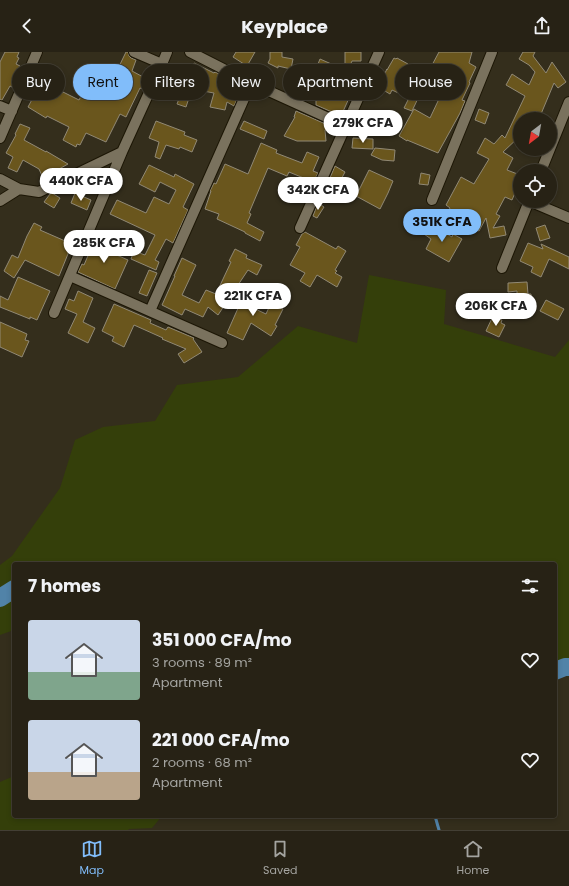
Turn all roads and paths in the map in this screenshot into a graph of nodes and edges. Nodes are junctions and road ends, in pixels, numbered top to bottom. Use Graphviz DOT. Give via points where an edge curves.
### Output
graph roads {
  1 [pos="37,52"];
  2 [pos="134,52"];
  3 [pos="166,52"];
  4 [pos="190,52"];
  5 [pos="379,52"];
  6 [pos="492,52"];
  7 [pos="162,64"];
  8 [pos="217,66"];
  9 [pos="275,94"];
  10 [pos="146,100"];
  11 [pos="243,100"];
  12 [pos="0,106"];
  13 [pos="568,107"];
  14 [pos="12,111"];
  15 [pos="346,126"];
  16 [pos="0,138"];
  17 [pos="122,152"];
  18 [pos="544,164"];
  19 [pos="0,179"];
  20 [pos="19,189"];
  21 [pos="432,200"];
  22 [pos="0,201"];
  23 [pos="526,208"];
  24 [pos="545,208"];
  25 [pos="569,218"];
  26 [pos="300,228"];
  27 [pos="502,268"];
  28 [pos="70,276"];
  29 [pos="150,311"];
  30 [pos="54,313"];
  31 [pos="222,343"];
  1 -- 14 [label="street"];
  2 -- 7 [label="street"];
  3 -- 7 [label="street"];
  4 -- 8 [label="street"];
  5 -- 15 [label="street"];
  6 -- 21 [label="street"];
  9 -- 15 [label="street"];
  10 -- 17 [label="street"];
  11 -- 29 [label="street"];
  12 -- 14 [label="street"];
  13 -- 18 [label="street"];
  14 -- 16 [label="street"];
  15 -- 26 [label="street"];
  17 -- 20 [label="street" via="39,192"];
  17 -- 28 [label="street"];
  19 -- 20 [label="street"];
  20 -- 22 [label="street"];
  23 -- 27 [label="street"];
  24 -- 25 [label="street"];
  28 -- 29 [label="street"];
  28 -- 30 [label="street"];
  29 -- 31 [label="street"];
}
